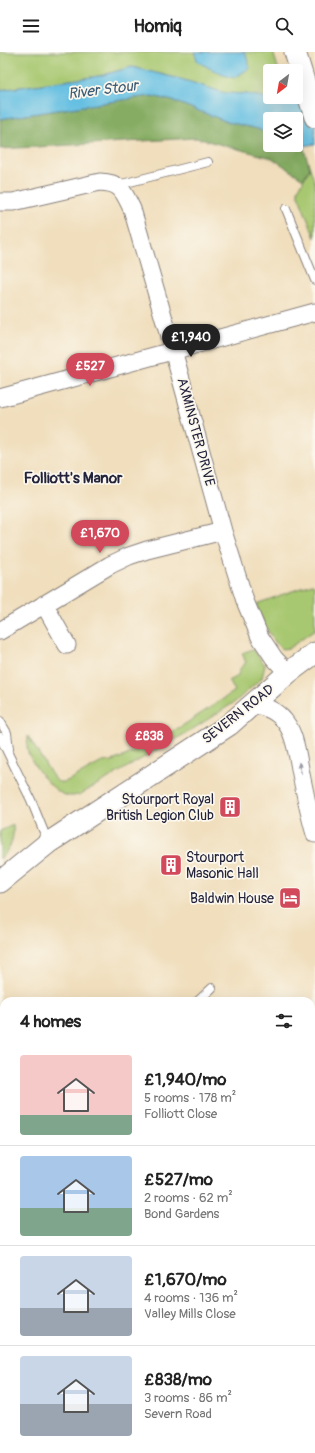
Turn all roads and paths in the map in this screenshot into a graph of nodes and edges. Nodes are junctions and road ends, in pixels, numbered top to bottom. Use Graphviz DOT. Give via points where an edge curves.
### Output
graph roads {
  1 [pos="295,53"];
  2 [pos="315,117"];
  3 [pos="208,162"];
  4 [pos="118,185"];
  5 [pos="0,202"];
  6 [pos="286,209"];
  7 [pos="315,280"];
  8 [pos="315,312"];
  9 [pos="173,350"];
  10 [pos="0,398"];
  11 [pos="223,530"];
  12 [pos="44,604"];
  13 [pos="0,631"];
  14 [pos="67,646"];
  15 [pos="315,653"];
  16 [pos="288,673"];
  17 [pos="252,705"];
  18 [pos="0,721"];
  19 [pos="0,737"];
  20 [pos="10,756"];
  21 [pos="315,834"];
  22 [pos="48,843"];
  23 [pos="0,882"];
  24 [pos="212,988"];
  25 [pos="202,997"];
  1 -- 2 [label="street"];
  3 -- 4 [label="lane"];
  4 -- 5 [label="street" via="100,182 13,202"];
  4 -- 9 [label="street, AXMINSTER DRIVE" via="132,209"];
  6 -- 7 [label="lane"];
  8 -- 9 [label="street"];
  9 -- 10 [label="street"];
  9 -- 11 [label="street, AXMINSTER DRIVE"];
  11 -- 12 [label="street" via="129,556"];
  11 -- 16 [label="street, AXMINSTER DRIVE" via="245,601 260,637"];
  12 -- 13 [label="street"];
  12 -- 14 [label="street"];
  15 -- 16 [label="street, SEVERN ROAD"];
  16 -- 17 [label="street, SEVERN ROAD"];
  21 -- 17 [label="street, one-way" via="289,727 276,713 266,707"];
  17 -- 22 [label="street, SEVERN ROAD" via="220,731"];
  18 -- 20 [label="lane" via="7,733"];
  19 -- 20 [label="lane"];
  20 -- 22 [label="lane"];
  22 -- 23 [label="street, SEVERN ROAD"];
  24 -- 25 [label="lane"];
}
